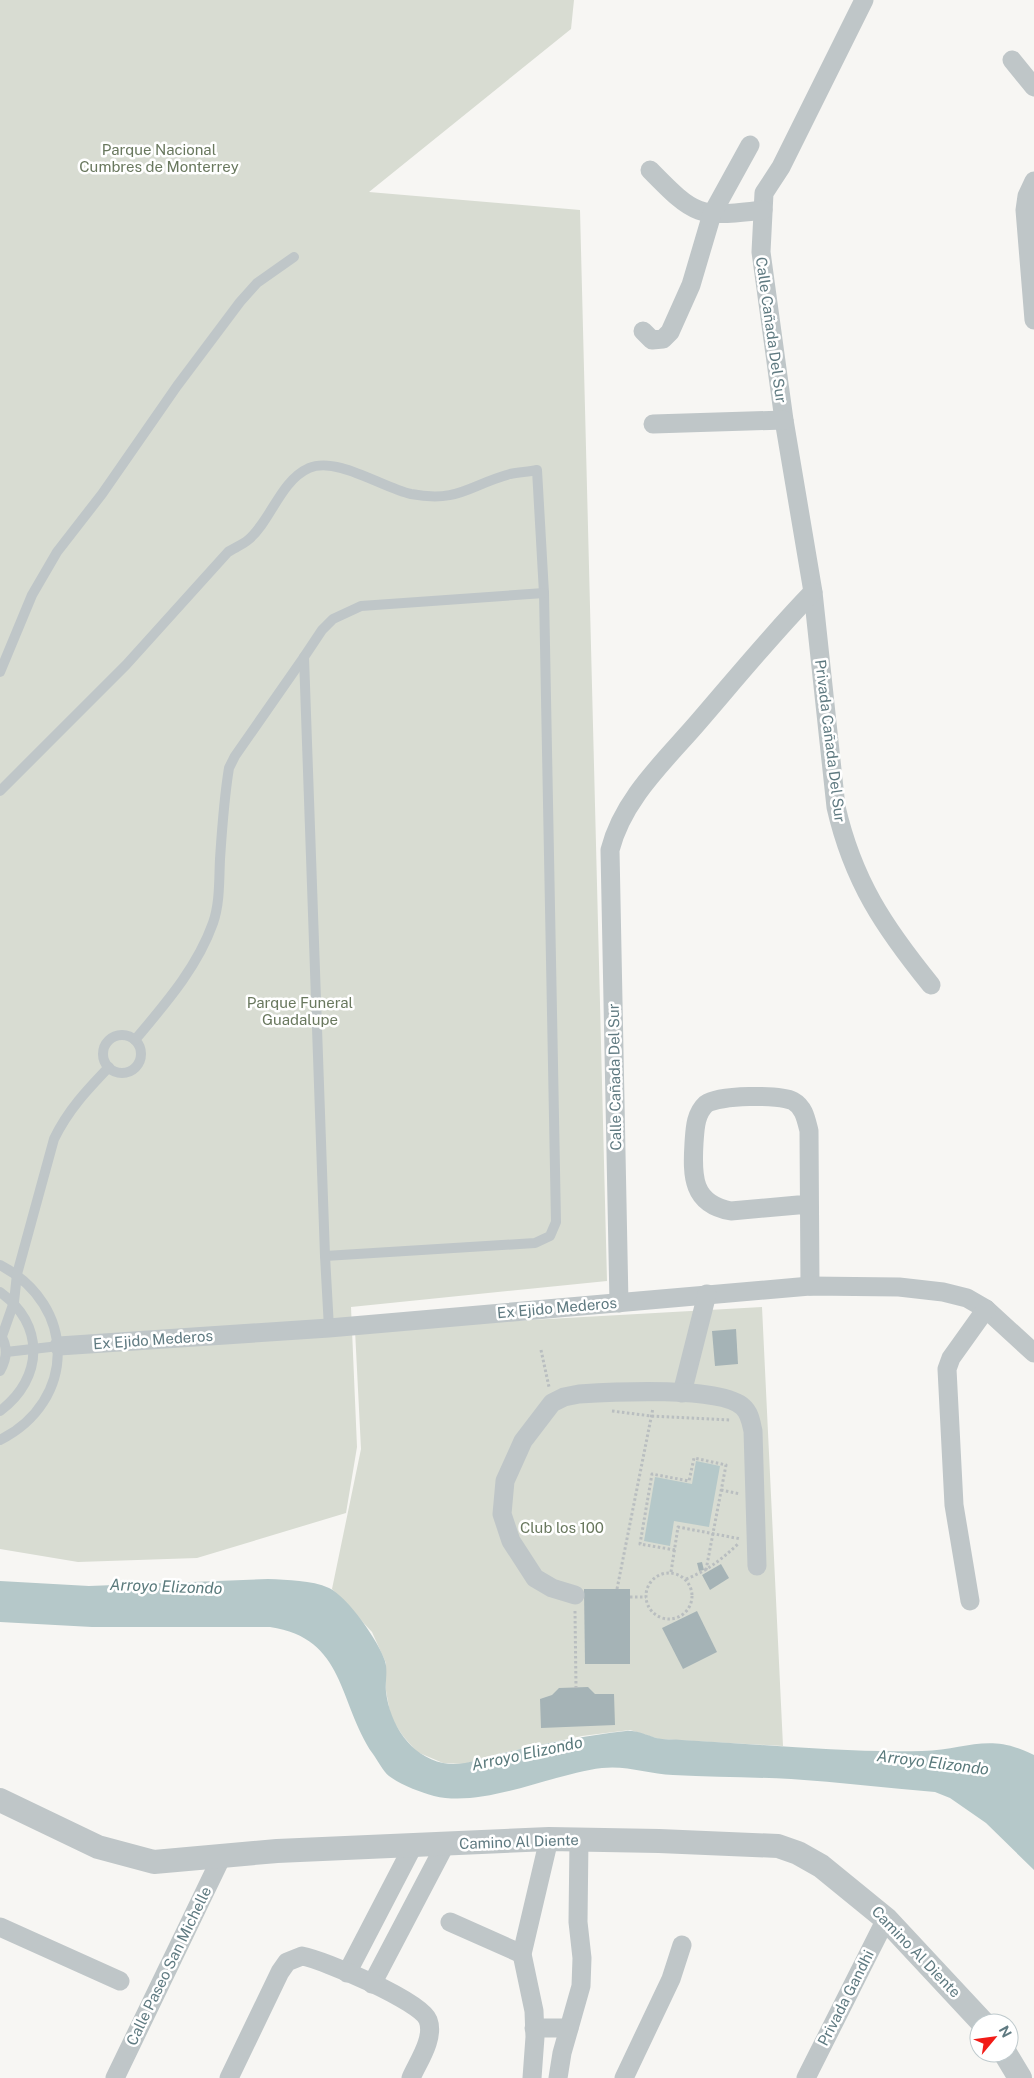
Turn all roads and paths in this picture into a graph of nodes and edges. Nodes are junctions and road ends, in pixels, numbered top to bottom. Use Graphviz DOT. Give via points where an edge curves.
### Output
graph roads {
  1 [pos="864,0"];
  2 [pos="1012,60"];
  3 [pos="1034,87"];
  4 [pos="750,145"];
  5 [pos="650,170"];
  6 [pos="1034,181"];
  7 [pos="763,210"];
  8 [pos="712,214"];
  9 [pos="294,257"];
  10 [pos="1034,320"];
  11 [pos="643,331"];
  12 [pos="784,420"];
  13 [pos="653,424"];
  14 [pos="813,592"];
  15 [pos="544,593"];
  16 [pos="304,657"];
  17 [pos="0,672"];
  18 [pos="0,791"];
  19 [pos="932,985"];
  20 [pos="135,1040"];
  21 [pos="109,1067"];
  22 [pos="809,1204"];
  23 [pos="325,1256"];
  24 [pos="0,1266"];
  25 [pos="18,1274"];
  26 [pos="810,1286"];
  27 [pos="0,1292"];
  28 [pos="707,1294"];
  29 [pos="14,1302"];
  30 [pos="619,1304"];
  31 [pos="986,1310"];
  32 [pos="329,1328"];
  33 [pos="1,1335"];
  34 [pos="59,1346"];
  35 [pos="34,1349"];
  36 [pos="542,1350"];
  37 [pos="6,1352"];
  38 [pos="1034,1353"];
  39 [pos="0,1371"];
  40 [pos="656,1392"];
  41 [pos="682,1393"];
  42 [pos="552,1403"];
  43 [pos="602,1410"];
  44 [pos="0,1411"];
  45 [pos="651,1416"];
  46 [pos="737,1421"];
  47 [pos="0,1440"];
  48 [pos="721,1490"];
  49 [pos="741,1503"];
  50 [pos="742,1530"];
  51 [pos="712,1534"];
  52 [pos="743,1540"];
  53 [pos="675,1550"];
  54 [pos="757,1566"];
  55 [pos="706,1570"];
  56 [pos="671,1572"];
  57 [pos="686,1579"];
  58 [pos="617,1589"];
  59 [pos="575,1595"];
  60 [pos="630,1597"];
  61 [pos="646,1597"];
  62 [pos="970,1601"];
  63 [pos="576,1688"];
  64 [pos="0,1800"];
  65 [pos="549,1839"];
  66 [pos="580,1840"];
  67 [pos="445,1845"];
  68 [pos="413,1846"];
  69 [pos="223,1854"];
  70 [pos="886,1919"];
  71 [pos="450,1922"];
  72 [pos="0,1927"];
  73 [pos="682,1945"];
  74 [pos="522,1954"];
  75 [pos="347,1972"];
  76 [pos="120,1981"];
  77 [pos="372,1984"];
  78 [pos="974,2013"];
  79 [pos="534,2028"];
  80 [pos="569,2028"];
  81 [pos="1011,2063"];
  82 [pos="114,2078"];
  83 [pos="229,2078"];
  84 [pos="411,2078"];
  85 [pos="532,2078"];
  86 [pos="558,2078"];
  87 [pos="624,2078"];
  88 [pos="806,2078"];
  89 [pos="1020,2078"];
  1 -- 7 [label="street, Calle Cañada Del Sur" via="781,167 764,193"];
  2 -- 3 [label="street"];
  4 -- 8 [label="street"];
  5 -- 8 [label="street" via="680,200 701,213"];
  6 -- 10 [label="street" via="1025,210"];
  7 -- 8 [label="street"];
  7 -- 12 [label="street, Calle Cañada Del Sur" via="760,252 763,283"];
  8 -- 11 [label="street" via="691,284 670,332 663,339 652,340"];
  9 -- 17 [label="lane" via="257,282 240,302 57,552 32,595"];
  12 -- 13 [label="street"];
  12 -- 14 [label="street, Calle Cañada Del Sur"];
  14 -- 19 [label="street, Privada Cañada Del Sur" via="836,807 843,837 856,873 887,929"];
  14 -- 30 [label="street, Calle Cañada Del Sur" via="776,630 640,790 624,814 610,850"];
  15 -- 16 [label="lane" via="361,606 333,619"];
  15 -- 18 [label="lane" via="537,470 510,474 458,495 431,497 409,493 338,468 321,465 308,469 295,479 248,540 228,552 126,666"];
  15 -- 23 [label="lane" via="554,1231 535,1243"];
  16 -- 20 [label="lane" via="229,768 218,898 204,945 165,1004"];
  16 -- 23 [label="lane"];
  20 -- 21 [label="lane" via="121,1035 109,1040 103,1052"];
  20 -- 21 [label="lane" via="141,1058 134,1069 121,1073"];
  21 -- 25 [label="lane" via="74,1103 54,1139"];
  22 -- 22 [label="street" via="731,1211 719,1209 704,1198 698,1190 693,1171 696,1119 707,1104 719,1099 770,1097 792,1100 799,1105 808,1131"];
  22 -- 26 [label="street"];
  23 -- 32 [label="lane"];
  24 -- 25 [label="lane"];
  25 -- 29 [label="lane"];
  25 -- 34 [label="lane" via="38,1294 52,1318"];
  26 -- 28 [label="street, Ex Ejido Mederos"];
  26 -- 31 [label="street, Ex Ejido Mederos" via="899,1287 943,1292 967,1298"];
  27 -- 29 [label="lane"];
  28 -- 30 [label="street, Ex Ejido Mederos"];
  28 -- 41 [label="street"];
  29 -- 33 [label="lane"];
  29 -- 35 [label="lane" via="28,1324"];
  30 -- 32 [label="street, Ex Ejido Mederos"];
  31 -- 38 [label="street, Ex Ejido Mederos"];
  31 -- 62 [label="street" via="951,1358 947,1376 954,1506"];
  32 -- 34 [label="street, Ex Ejido Mederos"];
  33 -- 37 [label="lane"];
  34 -- 35 [label="lane"];
  34 -- 47 [label="lane" via="56,1375 45,1402 26,1424"];
  35 -- 37 [label="lane"];
  35 -- 44 [label="lane" via="32,1368 25,1386"];
  36 -- 42 [label="path"];
  37 -- 39 [label="lane"];
  40 -- 41 [label="street"];
  40 -- 42 [label="street" via="579,1394"];
  40 -- 45 [label="path"];
  41 -- 54 [label="street" via="735,1401 744,1407 750,1419"];
  42 -- 59 [label="street" via="523,1441 505,1482 502,1514 516,1549 535,1578 552,1588"];
  43 -- 45 [label="path"];
  45 -- 46 [label="path"];
  45 -- 58 [label="path"];
  48 -- 49 [label="path" via="740,1494"];
  48 -- 51 [label="path"];
  48 -- 53 [label="path" via="726,1465 694,1458 690,1481 652,1474 640,1544"];
  50 -- 52 [label="path"];
  51 -- 52 [label="path"];
  51 -- 53 [label="path" via="678,1527"];
  51 -- 55 [label="path"];
  52 -- 55 [label="path"];
  53 -- 56 [label="path"];
  55 -- 57 [label="path"];
  56 -- 57 [label="path"];
  56 -- 61 [label="path" via="656,1576 647,1589"];
  57 -- 61 [label="path" via="692,1600 690,1607 679,1617 665,1619 658,1616 648,1605"];
  59 -- 63 [label="path"];
  60 -- 61 [label="path"];
  64 -- 69 [label="street, Camino Al Diente" via="98,1847 137,1859 168,1862"];
  65 -- 66 [label="street, Camino Al Diente"];
  65 -- 67 [label="street, Camino Al Diente"];
  65 -- 74 [label="street"];
  66 -- 70 [label="street, Camino Al Diente" via="778,1846 821,1866"];
  66 -- 80 [label="street" via="578,1922 582,1958 579,1993"];
  67 -- 68 [label="street, Camino Al Diente"];
  67 -- 77 [label="street"];
  68 -- 69 [label="street, Camino Al Diente"];
  68 -- 75 [label="street"];
  69 -- 82 [label="street, Calle Paseo San Michelle"];
  70 -- 78 [label="street, Camino Al Diente"];
  70 -- 88 [label="street, Privada Gandhi"];
  71 -- 74 [label="street"];
  72 -- 76 [label="street"];
  73 -- 87 [label="street" via="670,1980"];
  74 -- 79 [label="street" via="534,2011"];
  75 -- 77 [label="street"];
  75 -- 83 [label="street" via="302,1956 287,1962"];
  77 -- 84 [label="street" via="414,2004 429,2021 426,2047"];
  79 -- 80 [label="street"];
  79 -- 85 [label="street"];
  80 -- 86 [label="street"];
  81 -- 89 [label="street"];
}
